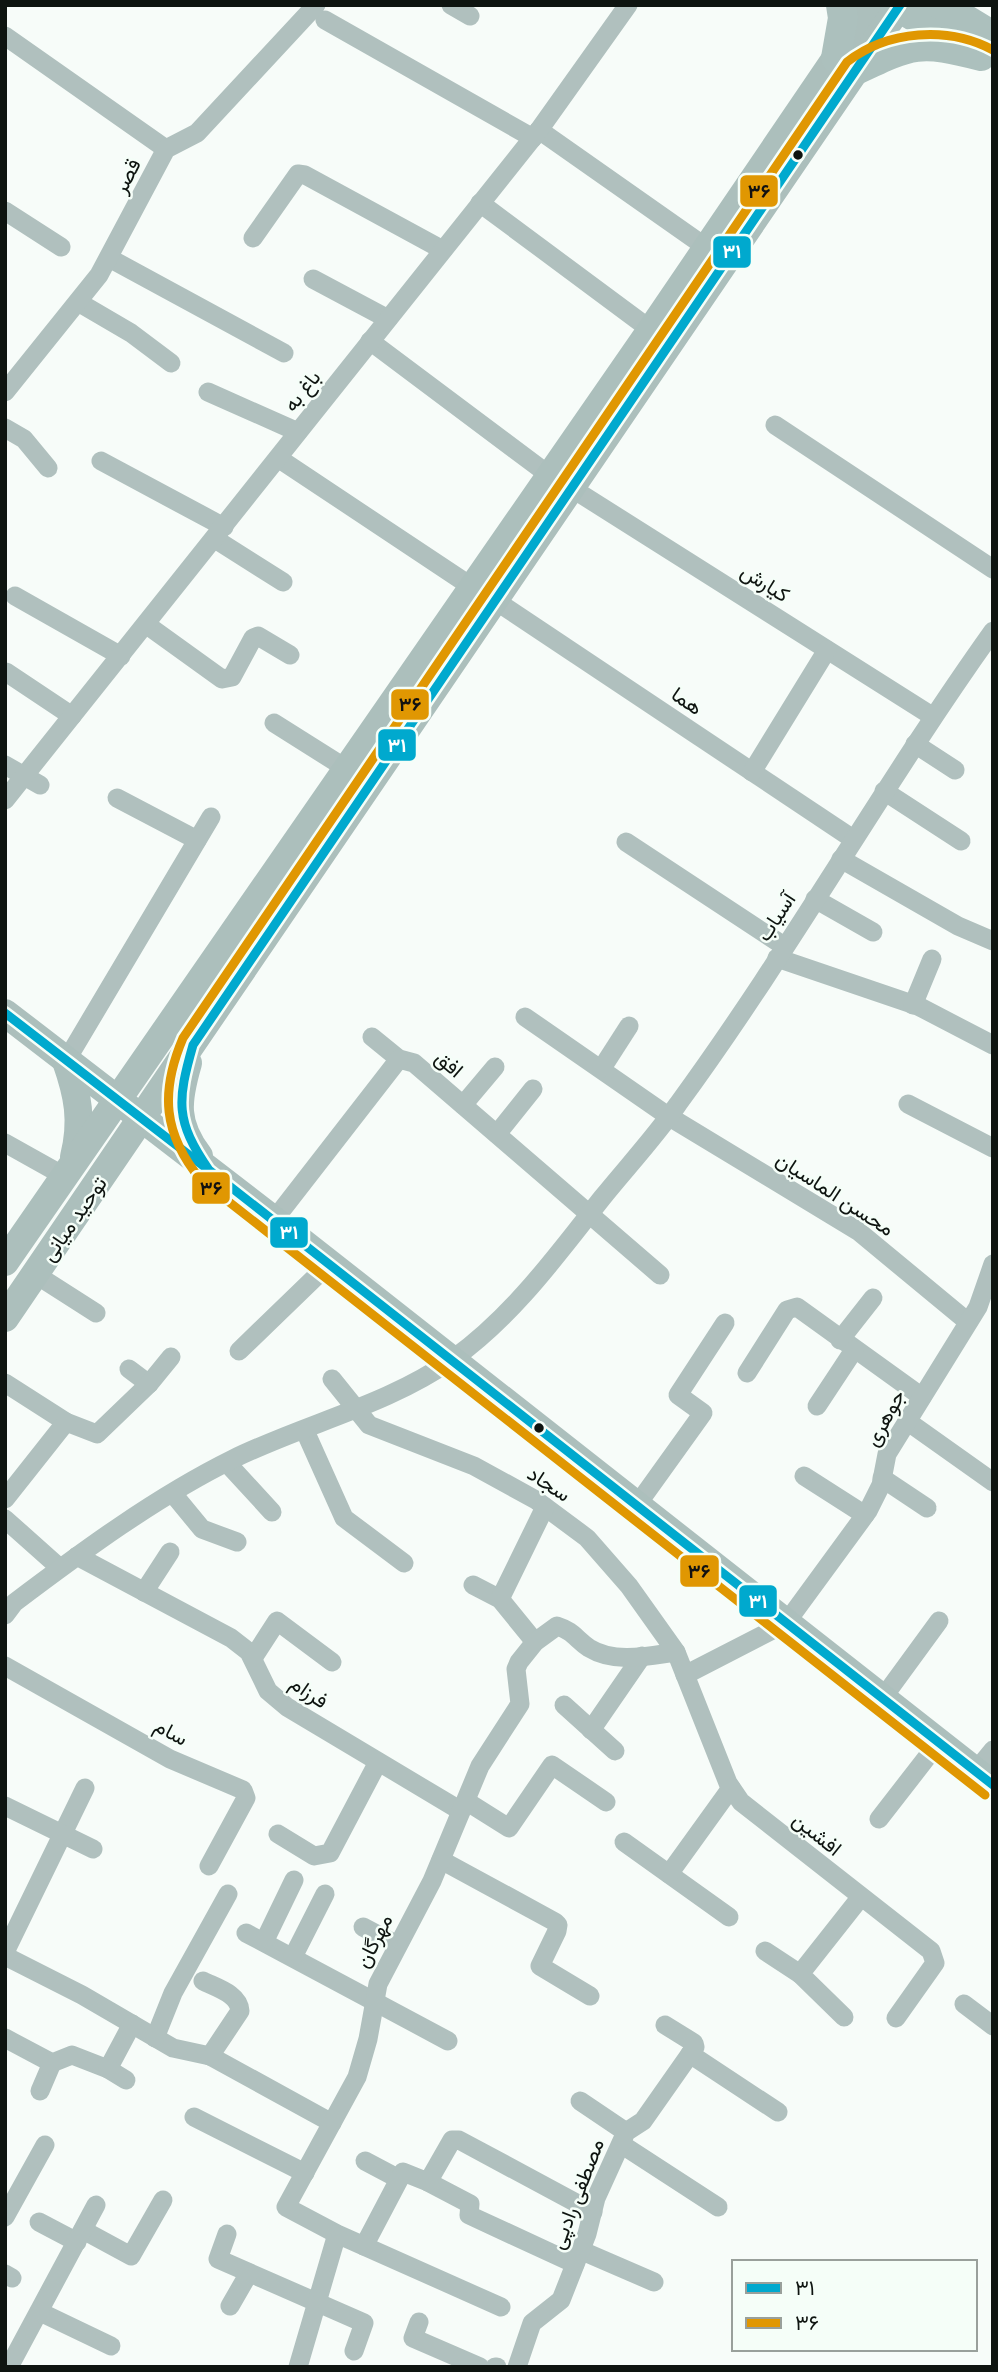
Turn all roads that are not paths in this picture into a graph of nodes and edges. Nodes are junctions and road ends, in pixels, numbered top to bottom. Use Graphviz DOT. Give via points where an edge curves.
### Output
graph roads {
  1 [pos="451,5"];
  2 [pos="841,5"];
  3 [pos="942,5"];
  4 [pos="965,5"];
  5 [pos="626,6"];
  6 [pos="891,6"];
  7 [pos="321,13"];
  8 [pos="470,16"];
  9 [pos="5,36"];
  10 [pos="989,48"];
  11 [pos="846,64"];
  12 [pos="536,134"];
  13 [pos="166,149"];
  14 [pos="480,203"];
  15 [pos="5,211"];
  16 [pos="253,238"];
  17 [pos="61,247"];
  18 [pos="707,248"];
  19 [pos="443,250"];
  20 [pos="109,258"];
  21 [pos="313,279"];
  22 [pos="78,302"];
  23 [pos="388,319"];
  24 [pos="651,330"];
  25 [pos="370,341"];
  26 [pos="284,353"];
  27 [pos="171,363"];
  28 [pos="7,387"];
  29 [pos="208,392"];
  30 [pos="775,425"];
  31 [pos="5,428"];
  32 [pos="298,432"];
  33 [pos="278,458"];
  34 [pos="101,461"];
  35 [pos="48,468"];
  36 [pos="561,482"];
  37 [pos="533,522"];
  38 [pos="219,533"];
  39 [pos="993,569"];
  40 [pos="283,582"];
  41 [pos="472,587"];
  42 [pos="15,596"];
  43 [pos="496,601"];
  44 [pos="147,625"];
  45 [pos="993,631"];
  46 [pos="827,650"];
  47 [pos="290,655"];
  48 [pos="121,656"];
  49 [pos="6,671"];
  50 [pos="72,716"];
  51 [pos="932,716"];
  52 [pos="274,723"];
  53 [pos="915,744"];
  54 [pos="5,765"];
  55 [pos="347,769"];
  56 [pos="955,770"];
  57 [pos="752,772"];
  58 [pos="31,781"];
  59 [pos="884,792"];
  60 [pos="117,798"];
  61 [pos="5,800"];
  62 [pos="211,817"];
  63 [pos="853,839"];
  64 [pos="197,840"];
  65 [pos="961,841"];
  66 [pos="626,842"];
  67 [pos="841,859"];
  68 [pos="815,899"];
  69 [pos="873,932"];
  70 [pos="993,941"];
  71 [pos="780,952"];
  72 [pos="932,959"];
  73 [pos="913,1005"];
  74 [pos="525,1017"];
  75 [pos="7,1018"];
  76 [pos="629,1026"];
  77 [pos="372,1037"];
  78 [pos="193,1045"];
  79 [pos="993,1045"];
  80 [pos="399,1059"];
  81 [pos="66,1061"];
  82 [pos="495,1067"];
  83 [pos="601,1068"];
  84 [pos="533,1089"];
  85 [pos="118,1101"];
  86 [pos="908,1104"];
  87 [pos="463,1105"];
  88 [pos="668,1116"];
  89 [pos="142,1120"];
  90 [pos="497,1134"];
  91 [pos="5,1143"];
  92 [pos="993,1148"];
  93 [pos="68,1170"];
  94 [pos="209,1170"];
  95 [pos="590,1213"];
  96 [pos="274,1220"];
  97 [pos="5,1262"];
  98 [pos="330,1263"];
  99 [pos="993,1264"];
  100 [pos="35,1274"];
  101 [pos="660,1275"];
  102 [pos="989,1287"];
  103 [pos="873,1298"];
  104 [pos="96,1313"];
  105 [pos="5,1318"];
  106 [pos="968,1322"];
  107 [pos="725,1323"];
  108 [pos="847,1345"];
  109 [pos="239,1351"];
  110 [pos="171,1357"];
  111 [pos="452,1360"];
  112 [pos="129,1369"];
  113 [pos="747,1373"];
  114 [pos="332,1379"];
  115 [pos="5,1383"];
  116 [pos="149,1384"];
  117 [pos="922,1397"];
  118 [pos="817,1406"];
  119 [pos="355,1410"];
  120 [pos="907,1421"];
  121 [pos="66,1422"];
  122 [pos="305,1431"];
  123 [pos="227,1463"];
  124 [pos="804,1476"];
  125 [pos="882,1478"];
  126 [pos="993,1482"];
  127 [pos="174,1495"];
  128 [pos="5,1499"];
  129 [pos="637,1505"];
  130 [pos="545,1507"];
  131 [pos="927,1508"];
  132 [pos="272,1512"];
  133 [pos="865,1515"];
  134 [pos="5,1519"];
  135 [pos="237,1542"];
  136 [pos="170,1552"];
  137 [pos="77,1556"];
  138 [pos="404,1563"];
  139 [pos="60,1568"];
  140 [pos="473,1585"];
  141 [pos="144,1592"];
  142 [pos="500,1599"];
  143 [pos="5,1615"];
  144 [pos="939,1621"];
  145 [pos="786,1623"];
  146 [pos="535,1642"];
  147 [pos="676,1652"];
  148 [pos="642,1657"];
  149 [pos="253,1658"];
  150 [pos="332,1662"];
  151 [pos="5,1666"];
  152 [pos="685,1675"];
  153 [pos="882,1699"];
  154 [pos="564,1705"];
  155 [pos="591,1730"];
  156 [pos="939,1743"];
  157 [pos="993,1750"];
  158 [pos="615,1751"];
  159 [pos="378,1762"];
  160 [pos="984,1779"];
  161 [pos="85,1788"];
  162 [pos="731,1788"];
  163 [pos="606,1802"];
  164 [pos="5,1806"];
  165 [pos="463,1806"];
  166 [pos="879,1819"];
  167 [pos="62,1834"];
  168 [pos="278,1834"];
  169 [pos="624,1842"];
  170 [pos="93,1849"];
  171 [pos="441,1860"];
  172 [pos="209,1866"];
  173 [pos="669,1874"];
  174 [pos="294,1880"];
  175 [pos="228,1894"];
  176 [pos="325,1894"];
  177 [pos="860,1898"];
  178 [pos="729,1917"];
  179 [pos="363,1927"];
  180 [pos="246,1933"];
  181 [pos="264,1942"];
  182 [pos="397,1945"];
  183 [pos="765,1951"];
  184 [pos="293,1958"];
  185 [pos="800,1974"];
  186 [pos="203,1981"];
  187 [pos="590,1996"];
  188 [pos="375,2000"];
  189 [pos="964,2004"];
  190 [pos="844,2017"];
  191 [pos="896,2018"];
  192 [pos="132,2024"];
  193 [pos="665,2025"];
  194 [pos="993,2026"];
  195 [pos="5,2038"];
  196 [pos="155,2038"];
  197 [pos="448,2041"];
  198 [pos="693,2050"];
  199 [pos="210,2056"];
  200 [pos="52,2063"];
  201 [pos="108,2069"];
  202 [pos="126,2080"];
  203 [pos="40,2091"];
  204 [pos="579,2101"];
  205 [pos="778,2112"];
  206 [pos="194,2117"];
  207 [pos="332,2123"];
  208 [pos="624,2138"];
  209 [pos="44,2145"];
  210 [pos="366,2161"];
  211 [pos="305,2173"];
  212 [pos="399,2179"];
  213 [pos="428,2182"];
  214 [pos="163,2200"];
  215 [pos="96,2205"];
  216 [pos="718,2207"];
  217 [pos="593,2212"];
  218 [pos="5,2217"];
  219 [pos="39,2222"];
  220 [pos="227,2234"];
  221 [pos="337,2234"];
  222 [pos="80,2236"];
  223 [pos="364,2246"];
  224 [pos="578,2257"];
  225 [pos="249,2273"];
  226 [pos="654,2282"];
  227 [pos="317,2304"];
  228 [pos="230,2306"];
  229 [pos="501,2307"];
  230 [pos="40,2312"];
  231 [pos="419,2322"];
  232 [pos="111,2346"];
  233 [pos="354,2351"];
  234 [pos="9,2367"];
  235 [pos="298,2367"];
  236 [pos="481,2367"];
  237 [pos="517,2367"];
  1 -- 8 [label="street"];
  2 -- 11 [label="main road"];
  3 -- 10 [label="main road"];
  4 -- 10 [label="main road"];
  5 -- 12 [label="street, باغ به"];
  6 -- 10 [label="main road"];
  6 -- 11 [label="main road"];
  7 -- 12 [label="street"];
  7 -- 13 [label="street, قصر" via="197,133"];
  9 -- 13 [label="street"];
  10 -- 11 [label="main road" via="913,46"];
  11 -- 18 [label="main road"];
  11 -- 36 [label="main road"];
  12 -- 14 [label="street, باغ به"];
  12 -- 18 [label="street"];
  13 -- 20 [label="street, قصر"];
  14 -- 19 [label="street, باغ به"];
  14 -- 24 [label="street"];
  15 -- 17 [label="street"];
  16 -- 19 [label="street" via="298,173"];
  18 -- 24 [label="main road"];
  19 -- 23 [label="street, باغ به"];
  20 -- 22 [label="street, قصر"];
  20 -- 26 [label="street"];
  21 -- 23 [label="street"];
  22 -- 27 [label="street"];
  22 -- 28 [label="street, قصر"];
  23 -- 25 [label="street, باغ به"];
  24 -- 36 [label="main road"];
  25 -- 32 [label="street, باغ به"];
  25 -- 36 [label="street, کیارش"];
  29 -- 32 [label="street"];
  30 -- 39 [label="street"];
  31 -- 35 [label="street" via="24,439"];
  32 -- 33 [label="street, باغ به"];
  33 -- 38 [label="street, باغ به"];
  33 -- 41 [label="street"];
  34 -- 38 [label="street"];
  36 -- 37 [label="main road"];
  36 -- 46 [label="street, کیارش"];
  37 -- 41 [label="main road, توحید میانی"];
  37 -- 43 [label="main road, توحید میانی"];
  38 -- 40 [label="street"];
  38 -- 44 [label="street, باغ به"];
  41 -- 55 [label="main road, توحید میانی"];
  42 -- 48 [label="street"];
  43 -- 57 [label="street, هما"];
  43 -- 78 [label="main road, توحید میانی"];
  44 -- 47 [label="street" via="222,679 232,677 258,636"];
  44 -- 48 [label="street, باغ به"];
  45 -- 51 [label="street, آسیاب"];
  46 -- 51 [label="street, کیارش"];
  46 -- 57 [label="street"];
  48 -- 50 [label="street, باغ به"];
  49 -- 50 [label="street"];
  50 -- 58 [label="street, باغ به"];
  51 -- 53 [label="street, آسیاب"];
  52 -- 55 [label="street"];
  53 -- 56 [label="street"];
  53 -- 59 [label="street, آسیاب"];
  54 -- 58 [label="street"];
  55 -- 85 [label="main road, توحید میانی"];
  57 -- 63 [label="street, هما"];
  58 -- 61 [label="street, باغ به"];
  59 -- 63 [label="street, آسیاب"];
  59 -- 65 [label="street"];
  60 -- 64 [label="street"];
  62 -- 64 [label="street"];
  63 -- 67 [label="street, آسیاب"];
  64 -- 81 [label="street"];
  66 -- 71 [label="street"];
  67 -- 68 [label="street, آسیاب"];
  67 -- 70 [label="street"];
  68 -- 69 [label="street"];
  68 -- 71 [label="street, آسیاب"];
  71 -- 73 [label="street"];
  71 -- 88 [label="street, آسیاب"];
  72 -- 73 [label="street"];
  73 -- 79 [label="street"];
  74 -- 83 [label="street, محسن الماسیان"];
  75 -- 81 [label="main road"];
  76 -- 83 [label="street"];
  77 -- 80 [label="street"];
  78 -- 89 [label="main road, توحید میانی"];
  78 -- 94 [label="main road" via="178,1103 182,1129"];
  80 -- 87 [label="street, افق" via="414,1063"];
  80 -- 96 [label="street, افق"];
  81 -- 85 [label="main road"];
  81 -- 93 [label="main road" via="78,1093 80,1115"];
  82 -- 87 [label="street"];
  83 -- 88 [label="street, محسن الماسیان"];
  84 -- 90 [label="street"];
  85 -- 89 [label="main road"];
  85 -- 93 [label="main road, توحید میانی"];
  86 -- 92 [label="street"];
  87 -- 90 [label="street, افق"];
  88 -- 95 [label="street, آسیاب"];
  88 -- 106 [label="street, محسن الماسیان" via="858,1231"];
  89 -- 94 [label="main road"];
  89 -- 100 [label="main road, توحید میانی"];
  90 -- 95 [label="street, افق"];
  91 -- 93 [label="street"];
  93 -- 97 [label="main road, توحید میانی"];
  94 -- 96 [label="main road"];
  95 -- 101 [label="street, افق"];
  95 -- 111 [label="street, آسیاب" via="496,1324"];
  96 -- 98 [label="main road"];
  98 -- 109 [label="street"];
  98 -- 111 [label="main road"];
  99 -- 102 [label="street, جوهری"];
  100 -- 104 [label="street"];
  100 -- 105 [label="main road, توحید میانی"];
  102 -- 106 [label="street, جوهری"];
  103 -- 108 [label="street"];
  106 -- 117 [label="street, جوهری"];
  107 -- 129 [label="street" via="678,1395 703,1413"];
  108 -- 113 [label="street" via="792,1307"];
  108 -- 117 [label="street"];
  108 -- 118 [label="street"];
  110 -- 116 [label="street"];
  111 -- 119 [label="street, آسیاب"];
  111 -- 129 [label="main road"];
  112 -- 116 [label="street"];
  114 -- 119 [label="street, سجاد"];
  115 -- 121 [label="street"];
  116 -- 121 [label="street" via="101,1433"];
  117 -- 120 [label="street, جوهری"];
  119 -- 122 [label="street, آسیاب"];
  119 -- 130 [label="street, سجاد" via="369,1426 474,1466"];
  120 -- 125 [label="street, جوهری" via="887,1454"];
  120 -- 126 [label="street"];
  121 -- 128 [label="street"];
  122 -- 123 [label="street, آسیاب"];
  122 -- 138 [label="street" via="344,1518"];
  123 -- 127 [label="street, آسیاب"];
  123 -- 132 [label="street"];
  124 -- 133 [label="street"];
  125 -- 131 [label="street"];
  125 -- 133 [label="street, جوهری"];
  127 -- 135 [label="street" via="202,1528"];
  127 -- 137 [label="street, آسیاب"];
  129 -- 145 [label="main road"];
  130 -- 142 [label="street"];
  130 -- 147 [label="street, سجاد" via="587,1538 629,1586"];
  133 -- 145 [label="street, جوهری"];
  134 -- 139 [label="street"];
  136 -- 141 [label="street"];
  137 -- 139 [label="street, آسیاب"];
  137 -- 141 [label="street, فرزام"];
  139 -- 143 [label="street, آسیاب"];
  140 -- 142 [label="street"];
  141 -- 149 [label="street, فرزام" via="231,1638"];
  142 -- 146 [label="street"];
  144 -- 153 [label="street"];
  145 -- 152 [label="street"];
  145 -- 153 [label="main road"];
  146 -- 148 [label="street" via="557,1626 574,1632 592,1649 624,1659"];
  146 -- 165 [label="street, مهرگان" via="516,1669 520,1702 480,1766"];
  147 -- 148 [label="street"];
  147 -- 152 [label="street, افشین"];
  148 -- 155 [label="street"];
  149 -- 150 [label="street" via="277,1621"];
  149 -- 159 [label="street, فرزام" via="268,1692"];
  151 -- 172 [label="street, سام" via="170,1759 247,1794"];
  152 -- 162 [label="street, افشین"];
  153 -- 156 [label="main road"];
  154 -- 155 [label="street"];
  155 -- 158 [label="street"];
  156 -- 160 [label="main road"];
  156 -- 166 [label="street"];
  157 -- 160 [label="street"];
  159 -- 165 [label="street, فرزام"];
  159 -- 168 [label="street" via="330,1853 314,1856"];
  161 -- 167 [label="street"];
  162 -- 173 [label="street"];
  162 -- 177 [label="street, افشین" via="741,1802"];
  163 -- 165 [label="street, فرزام" via="552,1765 509,1828"];
  164 -- 167 [label="street"];
  165 -- 171 [label="street, مهرگان"];
  167 -- 170 [label="street"];
  167 -- 192 [label="street" via="6,1950 9,1958"];
  169 -- 173 [label="street"];
  171 -- 182 [label="street, مهرگان"];
  171 -- 187 [label="street" via="555,1922 557,1931 540,1966"];
  173 -- 178 [label="street"];
  174 -- 181 [label="street"];
  175 -- 196 [label="street" via="173,1993"];
  176 -- 184 [label="street"];
  177 -- 185 [label="street"];
  177 -- 191 [label="street, افشین" via="934,1958 935,1963"];
  179 -- 182 [label="street"];
  180 -- 181 [label="street"];
  181 -- 184 [label="street"];
  182 -- 188 [label="street, مهرگان"];
  183 -- 185 [label="street"];
  184 -- 188 [label="street"];
  185 -- 190 [label="street"];
  186 -- 199 [label="street" via="235,1997 240,2011"];
  188 -- 197 [label="street"];
  188 -- 207 [label="street, مهرگان" via="357,2077"];
  189 -- 194 [label="street"];
  192 -- 196 [label="street"];
  192 -- 201 [label="street"];
  193 -- 198 [label="street"];
  195 -- 200 [label="street"];
  196 -- 199 [label="street" via="173,2048"];
  198 -- 205 [label="street"];
  198 -- 208 [label="street, مصطفی رادپی" via="643,2121"];
  199 -- 207 [label="street"];
  200 -- 201 [label="street" via="72,2055"];
  200 -- 203 [label="street"];
  201 -- 202 [label="street"];
  204 -- 208 [label="street"];
  206 -- 211 [label="street"];
  207 -- 211 [label="street, مهرگان"];
  208 -- 216 [label="street"];
  208 -- 217 [label="street, مصطفی رادپی"];
  209 -- 218 [label="street"];
  210 -- 212 [label="street"];
  211 -- 221 [label="street, مهرگان" via="286,2207"];
  212 -- 213 [label="street" via="406,2171"];
  212 -- 223 [label="street"];
  213 -- 217 [label="street" via="448,2145 459,2140"];
  213 -- 224 [label="street" via="470,2204 469,2215"];
  214 -- 222 [label="street" via="131,2256"];
  215 -- 222 [label="street"];
  217 -- 224 [label="street, مصطفی رادپی"];
  219 -- 222 [label="street"];
  220 -- 225 [label="street" via="218,2259"];
  221 -- 223 [label="street"];
  221 -- 227 [label="street"];
  222 -- 230 [label="street"];
  223 -- 229 [label="street"];
  224 -- 226 [label="street"];
  224 -- 237 [label="street, مصطفی رادپی" via="561,2300 532,2323"];
  225 -- 227 [label="street"];
  225 -- 228 [label="street"];
  227 -- 233 [label="street" via="364,2323"];
  227 -- 235 [label="street"];
  230 -- 232 [label="street"];
  230 -- 234 [label="street"];
  231 -- 236 [label="street" via="413,2338"];
}
